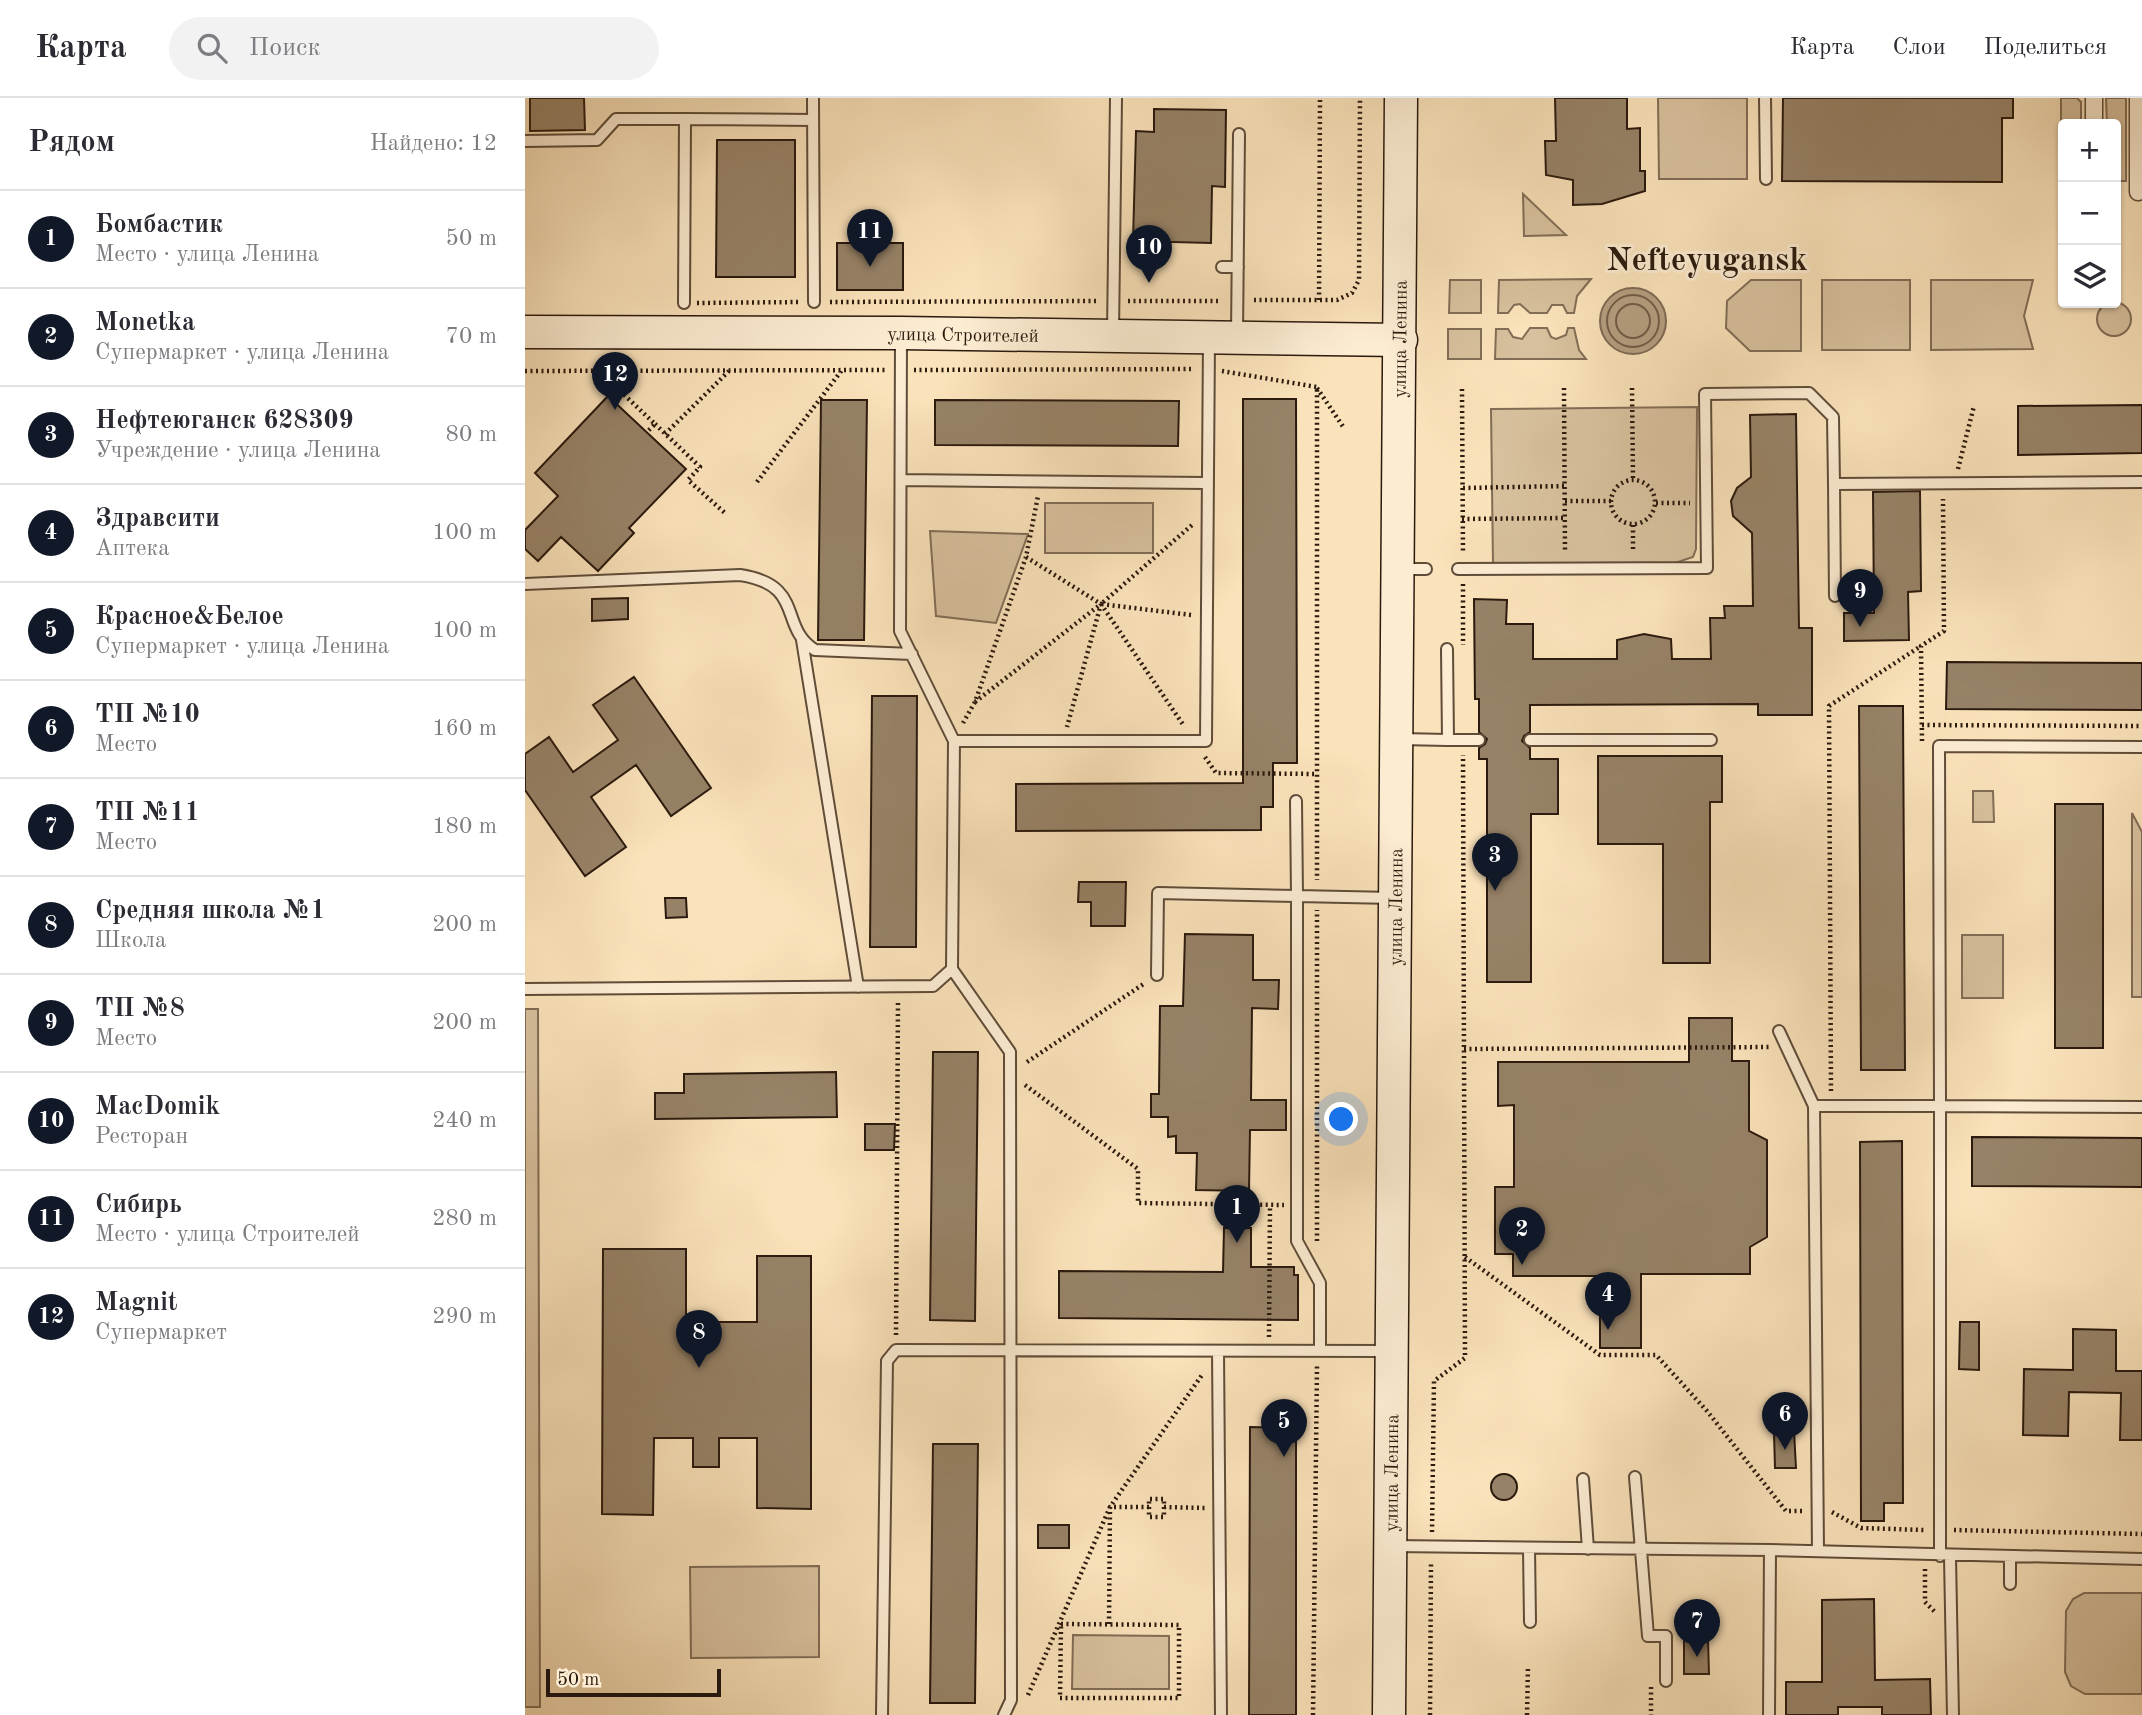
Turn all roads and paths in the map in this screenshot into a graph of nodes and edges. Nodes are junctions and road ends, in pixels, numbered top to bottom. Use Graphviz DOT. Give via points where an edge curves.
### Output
graph roads {
  1 [pos="813,98"];
  2 [pos="1116,98"];
  3 [pos="1319,98"];
  4 [pos="1360,98"];
  5 [pos="1401,98"];
  6 [pos="1765,98"];
  7 [pos="2094,98"];
  8 [pos="2138,98"];
  9 [pos="685,119"];
  10 [pos="2094,119"];
  11 [pos="813,120"];
  12 [pos="1239,134"];
  13 [pos="525,141"];
  14 [pos="1766,179"];
  15 [pos="2138,192"];
  16 [pos="1114,265"];
  17 [pos="1127,265"];
  18 [pos="1221,267"];
  19 [pos="1238,267"];
  20 [pos="1238,300"];
  21 [pos="1319,300"];
  22 [pos="1114,301"];
  23 [pos="814,302"];
  24 [pos="684,303"];
  25 [pos="525,332"];
  26 [pos="901,333"];
  27 [pos="1114,336"];
  28 [pos="1223,338"];
  29 [pos="1401,341"];
  30 [pos="1209,369"];
  31 [pos="730,370"];
  32 [pos="842,370"];
  33 [pos="901,370"];
  34 [pos="525,371"];
  35 [pos="599,371"];
  36 [pos="1317,387"];
  37 [pos="1564,388"];
  38 [pos="1632,388"];
  39 [pos="1462,389"];
  40 [pos="1974,406"];
  41 [pos="655,424"];
  42 [pos="1344,428"];
  43 [pos="647,432"];
  44 [pos="665,434"];
  45 [pos="1957,471"];
  46 [pos="901,480"];
  47 [pos="1633,480"];
  48 [pos="757,482"];
  49 [pos="1038,482"];
  50 [pos="2142,482"];
  51 [pos="1206,483"];
  52 [pos="1834,484"];
  53 [pos="1565,486"];
  54 [pos="1462,488"];
  55 [pos="1565,501"];
  56 [pos="1611,501"];
  57 [pos="1656,503"];
  58 [pos="1697,503"];
  59 [pos="1206,512"];
  60 [pos="726,514"];
  61 [pos="1565,518"];
  62 [pos="1462,519"];
  63 [pos="1633,525"];
  64 [pos="1027,557"];
  65 [pos="1566,564"];
  66 [pos="1633,564"];
  67 [pos="1460,569"];
  68 [pos="525,584"];
  69 [pos="1835,596"];
  70 [pos="1101,604"];
  71 [pos="1206,617"];
  72 [pos="802,637"];
  73 [pos="1921,646"];
  74 [pos="1463,648"];
  75 [pos="1447,649"];
  76 [pos="912,654"];
  77 [pos="975,702"];
  78 [pos="1922,725"];
  79 [pos="2142,726"];
  80 [pos="1397,739"];
  81 [pos="1448,740"];
  82 [pos="1463,740"];
  83 [pos="1479,740"];
  84 [pos="1530,740"];
  85 [pos="1711,740"];
  86 [pos="954,741"];
  87 [pos="1063,741"];
  88 [pos="1194,741"];
  89 [pos="2142,747"];
  90 [pos="1317,774"];
  91 [pos="1296,801"];
  92 [pos="1297,896"];
  93 [pos="1317,897"];
  94 [pos="1396,898"];
  95 [pos="952,969"];
  96 [pos="1157,975"];
  97 [pos="898,986"];
  98 [pos="858,987"];
  99 [pos="525,989"];
  100 [pos="1779,1031"];
  101 [pos="1786,1047"];
  102 [pos="1464,1049"];
  103 [pos="1010,1073"];
  104 [pos="1814,1106"];
  105 [pos="1831,1106"];
  106 [pos="1940,1106"];
  107 [pos="2142,1107"];
  108 [pos="1270,1205"];
  109 [pos="1297,1206"];
  110 [pos="1317,1206"];
  111 [pos="1465,1257"];
  112 [pos="1317,1277"];
  113 [pos="896,1350"];
  114 [pos="1012,1350"];
  115 [pos="1218,1351"];
  116 [pos="1269,1351"];
  117 [pos="1318,1351"];
  118 [pos="1391,1351"];
  119 [pos="1635,1477"];
  120 [pos="1583,1479"];
  121 [pos="1833,1498"];
  122 [pos="1110,1507"];
  123 [pos="1149,1507"];
  124 [pos="1164,1507"];
  125 [pos="1219,1508"];
  126 [pos="1817,1511"];
  127 [pos="1833,1512"];
  128 [pos="1925,1516"];
  129 [pos="1925,1530"];
  130 [pos="1940,1530"];
  131 [pos="2142,1534"];
  132 [pos="1391,1546"];
  133 [pos="1432,1547"];
  134 [pos="1529,1548"];
  135 [pos="1588,1549"];
  136 [pos="1642,1549"];
  137 [pos="1770,1550"];
  138 [pos="1818,1551"];
  139 [pos="1945,1556"];
  140 [pos="2010,1558"];
  141 [pos="2142,1559"];
  142 [pos="2010,1584"];
  143 [pos="1530,1622"];
  144 [pos="1061,1624"];
  145 [pos="1109,1624"];
  146 [pos="1528,1666"];
  147 [pos="1666,1681"];
  148 [pos="1024,1704"];
  149 [pos="1430,1712"];
  150 [pos="882,1715"];
  151 [pos="1004,1715"];
  152 [pos="1221,1715"];
  153 [pos="1313,1715"];
  154 [pos="1389,1715"];
  155 [pos="1436,1715"];
  156 [pos="1527,1715"];
  157 [pos="1769,1715"];
  158 [pos="1953,1715"];
  1 -- 11 [label="lane"];
  2 -- 16 [label="lane"];
  3 -- 21 [label="path"];
  4 -- 21 [label="path" via="1359,280 1352,293 1337,300"];
  5 -- 29 [label="main road, улица Ленина"];
  6 -- 14 [label="lane"];
  7 -- 10 [label="street"];
  8 -- 15 [label="street"];
  9 -- 11 [label="lane"];
  9 -- 13 [label="lane" via="616,119 597,140"];
  9 -- 24 [label="lane"];
  11 -- 23 [label="lane"];
  12 -- 19 [label="lane"];
  16 -- 17 [label="lane"];
  16 -- 22 [label="lane"];
  18 -- 19 [label="lane"];
  19 -- 20 [label="lane"];
  20 -- 21 [label="path"];
  20 -- 22 [label="path"];
  20 -- 28 [label="lane"];
  22 -- 23 [label="path"];
  22 -- 27 [label="lane"];
  23 -- 24 [label="path"];
  25 -- 26 [label="main road, улица Строителей"];
  26 -- 27 [label="main road, улица Строителей"];
  26 -- 33 [label="lane"];
  27 -- 28 [label="main road, улица Строителей"];
  28 -- 29 [label="main road, улица Строителей"];
  28 -- 30 [label="lane"];
  29 -- 80 [label="main road, улица Ленина" via="1412,569"];
  30 -- 33 [label="path"];
  30 -- 36 [label="path"];
  30 -- 51 [label="lane"];
  31 -- 32 [label="path"];
  31 -- 35 [label="path"];
  31 -- 44 [label="path"];
  32 -- 33 [label="path"];
  32 -- 48 [label="path"];
  33 -- 46 [label="lane"];
  34 -- 35 [label="path"];
  35 -- 41 [label="path"];
  36 -- 42 [label="path"];
  36 -- 90 [label="path"];
  37 -- 53 [label="path"];
  38 -- 47 [label="path"];
  39 -- 54 [label="path"];
  40 -- 45 [label="path"];
  41 -- 43 [label="path"];
  41 -- 44 [label="path"];
  44 -- 60 [label="path" via="700,467 688,480"];
  46 -- 49 [label="lane"];
  46 -- 76 [label="lane" via="900,631"];
  47 -- 56 [label="path" via="1615,488"];
  47 -- 57 [label="path" via="1652,489"];
  49 -- 51 [label="lane"];
  49 -- 64 [label="path"];
  50 -- 52 [label="lane"];
  51 -- 59 [label="lane"];
  52 -- 67 [label="lane" via="1833,417 1809,393 1705,394 1707,568"];
  52 -- 69 [label="lane"];
  53 -- 54 [label="path"];
  53 -- 55 [label="path"];
  54 -- 62 [label="path"];
  55 -- 56 [label="path"];
  55 -- 61 [label="path"];
  56 -- 63 [label="path" via="1619,520"];
  57 -- 58 [label="path"];
  57 -- 63 [label="path" via="1649,519"];
  59 -- 70 [label="path"];
  59 -- 71 [label="lane"];
  61 -- 62 [label="path"];
  61 -- 65 [label="path"];
  62 -- 67 [label="path"];
  63 -- 66 [label="path"];
  64 -- 70 [label="path"];
  64 -- 77 [label="path"];
  67 -- 74 [label="path"];
  68 -- 72 [label="lane" via="759,578 781,593"];
  70 -- 71 [label="path"];
  70 -- 77 [label="path"];
  70 -- 87 [label="path"];
  70 -- 88 [label="path"];
  71 -- 88 [label="lane" via="1206,741"];
  72 -- 76 [label="lane" via="815,650 829,653"];
  72 -- 98 [label="lane"];
  73 -- 105 [label="path" via="1829,706"];
  75 -- 81 [label="lane"];
  76 -- 86 [label="lane"];
  77 -- 86 [label="path"];
  78 -- 79 [label="path"];
  80 -- 81 [label="lane"];
  80 -- 94 [label="main road, улица Ленина"];
  81 -- 82 [label="lane"];
  82 -- 83 [label="lane"];
  82 -- 102 [label="path"];
  84 -- 85 [label="lane"];
  86 -- 87 [label="lane"];
  86 -- 95 [label="lane"];
  87 -- 88 [label="lane"];
  88 -- 90 [label="path" via="1216,773"];
  89 -- 106 [label="lane" via="1939,746"];
  90 -- 93 [label="path"];
  91 -- 92 [label="lane"];
  92 -- 93 [label="lane"];
  92 -- 96 [label="lane" via="1158,893"];
  92 -- 109 [label="lane"];
  93 -- 94 [label="lane"];
  93 -- 110 [label="path"];
  94 -- 118 [label="main road, улица Ленина"];
  95 -- 97 [label="lane" via="933,986"];
  95 -- 103 [label="lane" via="1010,1052"];
  96 -- 103 [label="path"];
  97 -- 98 [label="lane"];
  97 -- 113 [label="path"];
  98 -- 99 [label="lane"];
  100 -- 101 [label="lane"];
  101 -- 102 [label="path"];
  101 -- 104 [label="lane"];
  102 -- 111 [label="path"];
  103 -- 108 [label="path" via="1138,1169 1138,1203"];
  103 -- 114 [label="lane"];
  104 -- 105 [label="lane"];
  104 -- 126 [label="lane"];
  105 -- 106 [label="lane"];
  106 -- 107 [label="lane"];
  106 -- 130 [label="lane"];
  108 -- 109 [label="path"];
  108 -- 116 [label="path"];
  109 -- 110 [label="path"];
  109 -- 112 [label="lane" via="1297,1241"];
  110 -- 112 [label="path"];
  111 -- 126 [label="path" via="1600,1354 1656,1355 1786,1511"];
  111 -- 133 [label="path" via="1465,1358 1434,1381"];
  112 -- 117 [label="lane"];
  113 -- 114 [label="lane"];
  113 -- 150 [label="lane" via="887,1361"];
  114 -- 115 [label="lane"];
  114 -- 151 [label="lane" via="1011,1700"];
  115 -- 116 [label="lane"];
  115 -- 122 [label="path"];
  115 -- 125 [label="lane"];
  116 -- 117 [label="lane"];
  117 -- 118 [label="lane"];
  117 -- 153 [label="path"];
  118 -- 132 [label="main road, улица Ленина"];
  119 -- 136 [label="lane"];
  120 -- 135 [label="lane"];
  121 -- 127 [label="path"];
  122 -- 123 [label="path"];
  122 -- 144 [label="path"];
  122 -- 145 [label="path"];
  123 -- 124 [label="path" via="1149,1499 1164,1499"];
  123 -- 124 [label="path" via="1149,1517 1164,1517"];
  124 -- 125 [label="path"];
  125 -- 152 [label="lane"];
  126 -- 127 [label="path"];
  126 -- 138 [label="lane"];
  127 -- 129 [label="path" via="1861,1528"];
  128 -- 129 [label="path"];
  129 -- 130 [label="path"];
  130 -- 131 [label="path"];
  130 -- 139 [label="lane"];
  132 -- 133 [label="lane"];
  132 -- 154 [label="main road, улица Ленина"];
  133 -- 134 [label="lane"];
  133 -- 149 [label="path"];
  134 -- 135 [label="lane"];
  134 -- 143 [label="lane"];
  135 -- 136 [label="lane"];
  136 -- 137 [label="lane"];
  136 -- 147 [label="lane" via="1648,1636 1666,1636"];
  137 -- 138 [label="lane"];
  137 -- 157 [label="lane"];
  138 -- 139 [label="lane"];
  139 -- 140 [label="lane"];
  139 -- 158 [label="lane"];
  140 -- 141 [label="lane"];
  140 -- 142 [label="lane"];
  144 -- 145 [label="path"];
  144 -- 145 [label="path" via="1060,1698 1179,1698 1179,1625"];
  144 -- 148 [label="path"];
  146 -- 156 [label="path"];
  149 -- 155 [label="path"];
}
